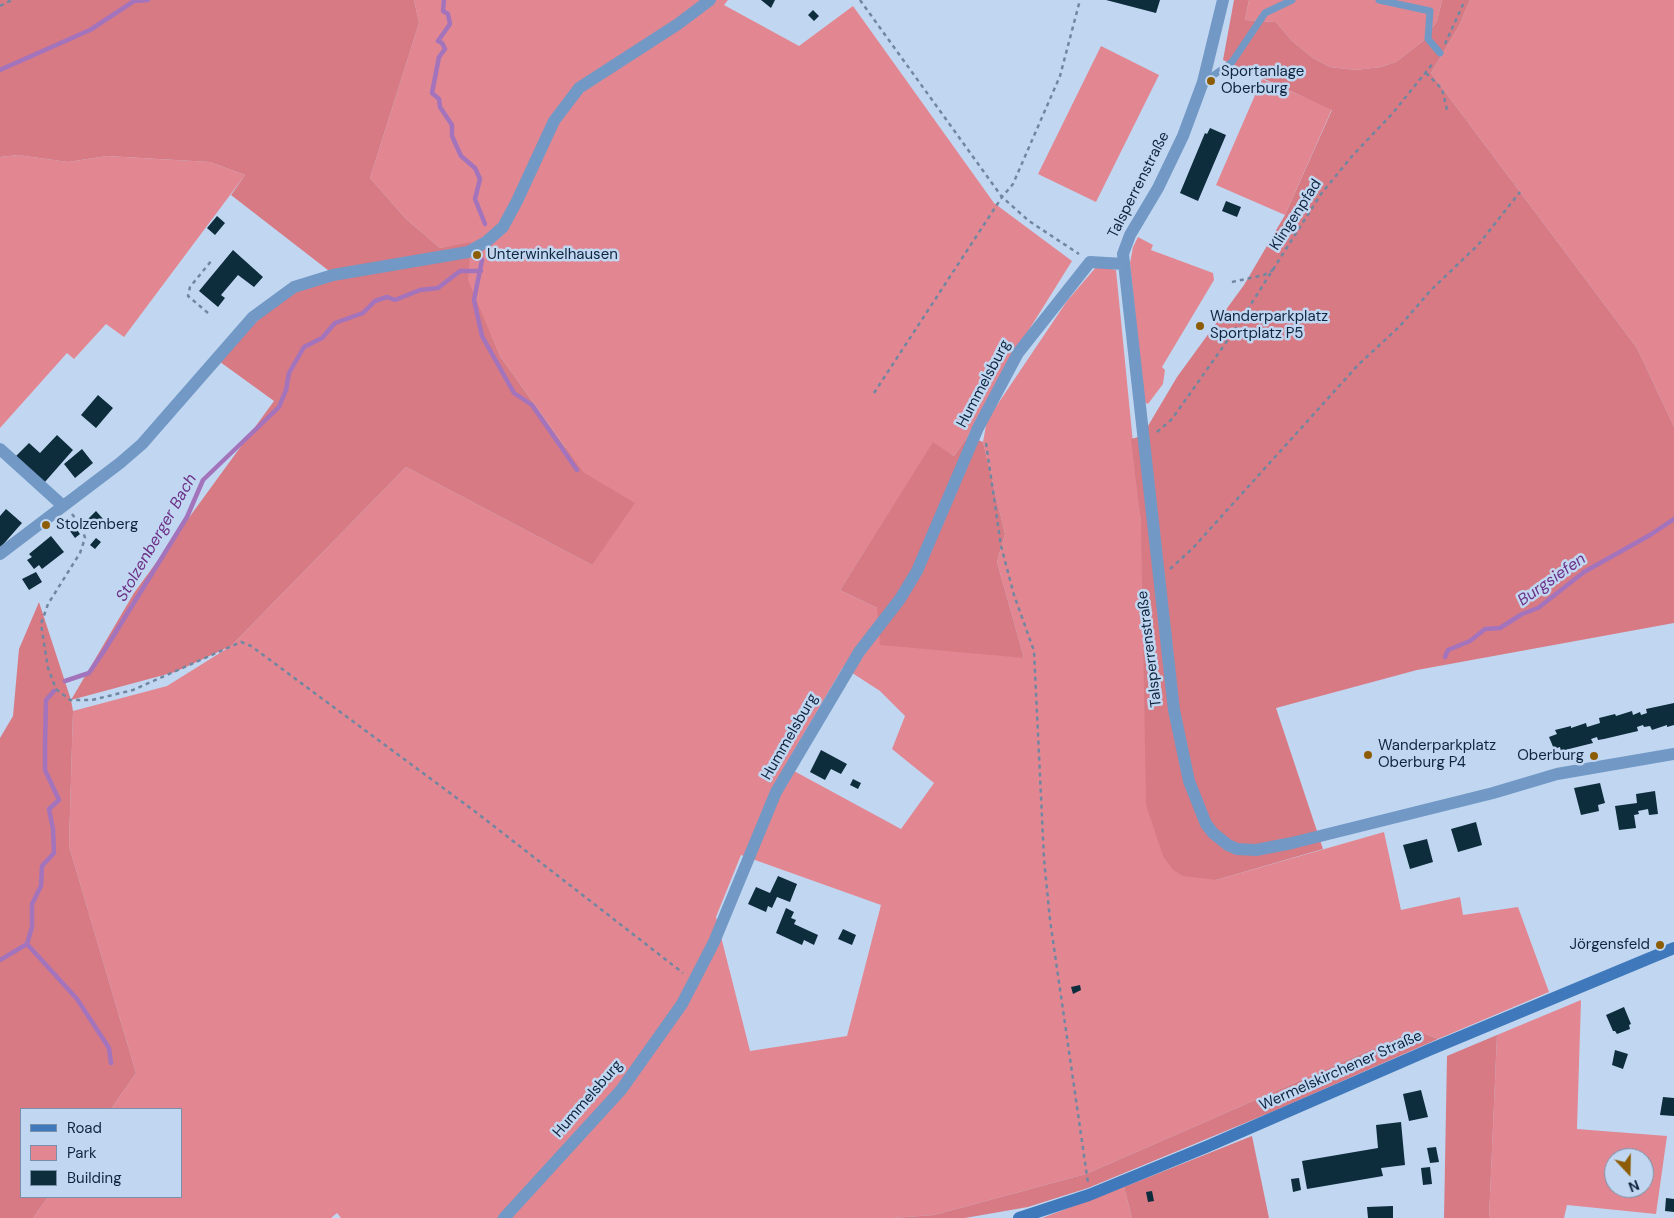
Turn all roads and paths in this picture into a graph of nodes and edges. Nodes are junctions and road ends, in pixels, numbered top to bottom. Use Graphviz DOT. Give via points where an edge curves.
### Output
graph roads {
  1 [pos="12,0"];
  2 [pos="710,0"];
  3 [pos="860,0"];
  4 [pos="1080,0"];
  5 [pos="1223,0"];
  6 [pos="1292,0"];
  7 [pos="1379,0"];
  8 [pos="1465,0"];
  9 [pos="0,6"];
  10 [pos="1439,55"];
  11 [pos="1426,73"];
  12 [pos="1203,82"];
  13 [pos="1448,114"];
  14 [pos="1520,192"];
  15 [pos="1002,196"];
  16 [pos="212,260"];
  17 [pos="1090,262"];
  18 [pos="1123,264"];
  19 [pos="1274,269"];
  20 [pos="1232,282"];
  21 [pos="208,314"];
  22 [pos="874,393"];
  23 [pos="978,428"];
  24 [pos="1142,436"];
  25 [pos="0,449"];
  26 [pos="62,505"];
  27 [pos="0,554"];
  28 [pos="1158,580"];
  29 [pos="1674,754"];
  30 [pos="1674,948"];
  31 [pos="695,981"];
  32 [pos="1089,1194"];
  33 [pos="504,1218"];
  34 [pos="1019,1218"];
  1 -- 9 [label="path"];
  2 -- 26 [label="street" via="593,77 567,101 554,121 503,227 486,242 468,252 333,275 294,287 253,317 142,444"];
  3 -- 15 [label="path"];
  4 -- 15 [label="path" via="1060,76 1014,184"];
  5 -- 12 [label="street, Talsperrenstraße"];
  6 -- 12 [label="lane" via="1265,13 1236,56 1222,71"];
  7 -- 10 [label="lane" via="1430,11 1428,39"];
  8 -- 10 [label="path, Klingenpfad"];
  10 -- 11 [label="path, Klingenpfad"];
  11 -- 13 [label="path" via="1442,90"];
  11 -- 19 [label="path, Klingenpfad" via="1333,178"];
  12 -- 18 [label="street, Talsperrenstraße" via="1171,164 1130,235"];
  14 -- 28 [label="path" via="1478,245 1359,364 1192,549"];
  15 -- 17 [label="path" via="1029,221"];
  15 -- 22 [label="path"];
  16 -- 21 [label="path" via="190,288 188,296"];
  17 -- 18 [label="street"];
  17 -- 23 [label="street, Hummelsburg" via="1023,344"];
  18 -- 24 [label="street, Talsperrenstraße"];
  19 -- 20 [label="path" via="1264,275"];
  19 -- 24 [label="path, Klingenpfad" via="1172,419 1161,429"];
  23 -- 31 [label="street, Hummelsburg" via="917,571 859,652 776,792"];
  23 -- 32 [label="path" via="986,444 1001,546 1034,651 1050,920"];
  24 -- 28 [label="street, Talsperrenstraße"];
  25 -- 26 [label="street"];
  26 -- 27 [label="street"];
  26 -- 31 [label="path" via="82,527 85,538 80,553 48,604 41,624 48,668 56,689 70,700 92,700 133,690 241,642 251,646 477,813"];
  28 -- 29 [label="street, Talsperrenstraße" via="1174,710 1189,781 1200,814 1210,830 1237,849 1256,850 1292,843 1557,774"];
  30 -- 32 [label="main road, Wermelskirchener Straße"];
  31 -- 33 [label="street, Hummelsburg" via="621,1090"];
  32 -- 34 [label="main road, Wermelskirchener Straße"];
}
